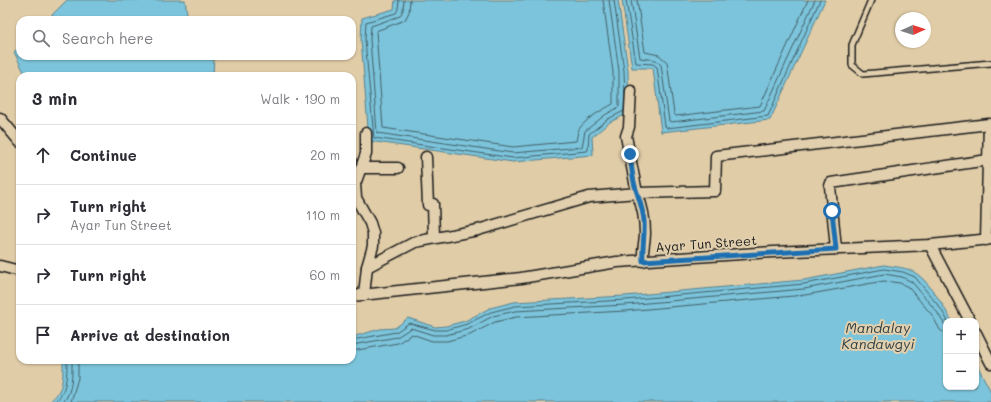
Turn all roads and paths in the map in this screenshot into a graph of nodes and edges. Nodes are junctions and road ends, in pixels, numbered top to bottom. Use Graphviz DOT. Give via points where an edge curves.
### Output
graph roads {
  1 [pos="871,0"];
  2 [pos="991,63"];
  3 [pos="631,91"];
  4 [pos="0,118"];
  5 [pos="990,124"];
  6 [pos="366,133"];
  7 [pos="16,137"];
  8 [pos="426,157"];
  9 [pos="989,161"];
  10 [pos="361,168"];
  11 [pos="398,168"];
  12 [pos="356,176"];
  13 [pos="637,193"];
  14 [pos="356,198"];
  15 [pos="434,237"];
  16 [pos="988,240"];
  17 [pos="930,245"];
  18 [pos="836,249"];
  19 [pos="643,261"];
  20 [pos="0,266"];
  21 [pos="367,267"];
  22 [pos="16,271"];
  23 [pos="364,295"];
  24 [pos="356,296"];
  25 [pos="968,318"];
  26 [pos="979,340"];
  27 [pos="991,363"];
  1 -- 2 [label="lane" via="852,45 852,65 863,74"];
  3 -- 13 [label="street" via="626,136"];
  4 -- 7 [label="street"];
  5 -- 9 [label="street"];
  5 -- 13 [label="street" via="716,156 715,191"];
  6 -- 10 [label="street" via="366,148"];
  8 -- 15 [label="street" via="428,205 433,204"];
  9 -- 16 [label="street"];
  9 -- 18 [label="street" via="831,183"];
  10 -- 11 [label="street"];
  10 -- 12 [label="street"];
  13 -- 15 [label="street" via="589,197 478,230"];
  13 -- 19 [label="street" via="642,203 644,219"];
  14 -- 21 [label="street" via="373,233 373,246"];
  15 -- 21 [label="street" via="408,244"];
  16 -- 17 [label="street, Ayar Tun Street"];
  17 -- 18 [label="street, Ayar Tun Street"];
  17 -- 25 [label="street"];
  18 -- 19 [label="street, Ayar Tun Street"];
  19 -- 23 [label="street, Ayar Tun Street" via="617,262 521,278"];
  20 -- 22 [label="street"];
  21 -- 23 [label="street"];
  23 -- 24 [label="street, Ayar Tun Street"];
  26 -- 27 [label="street"];
}
